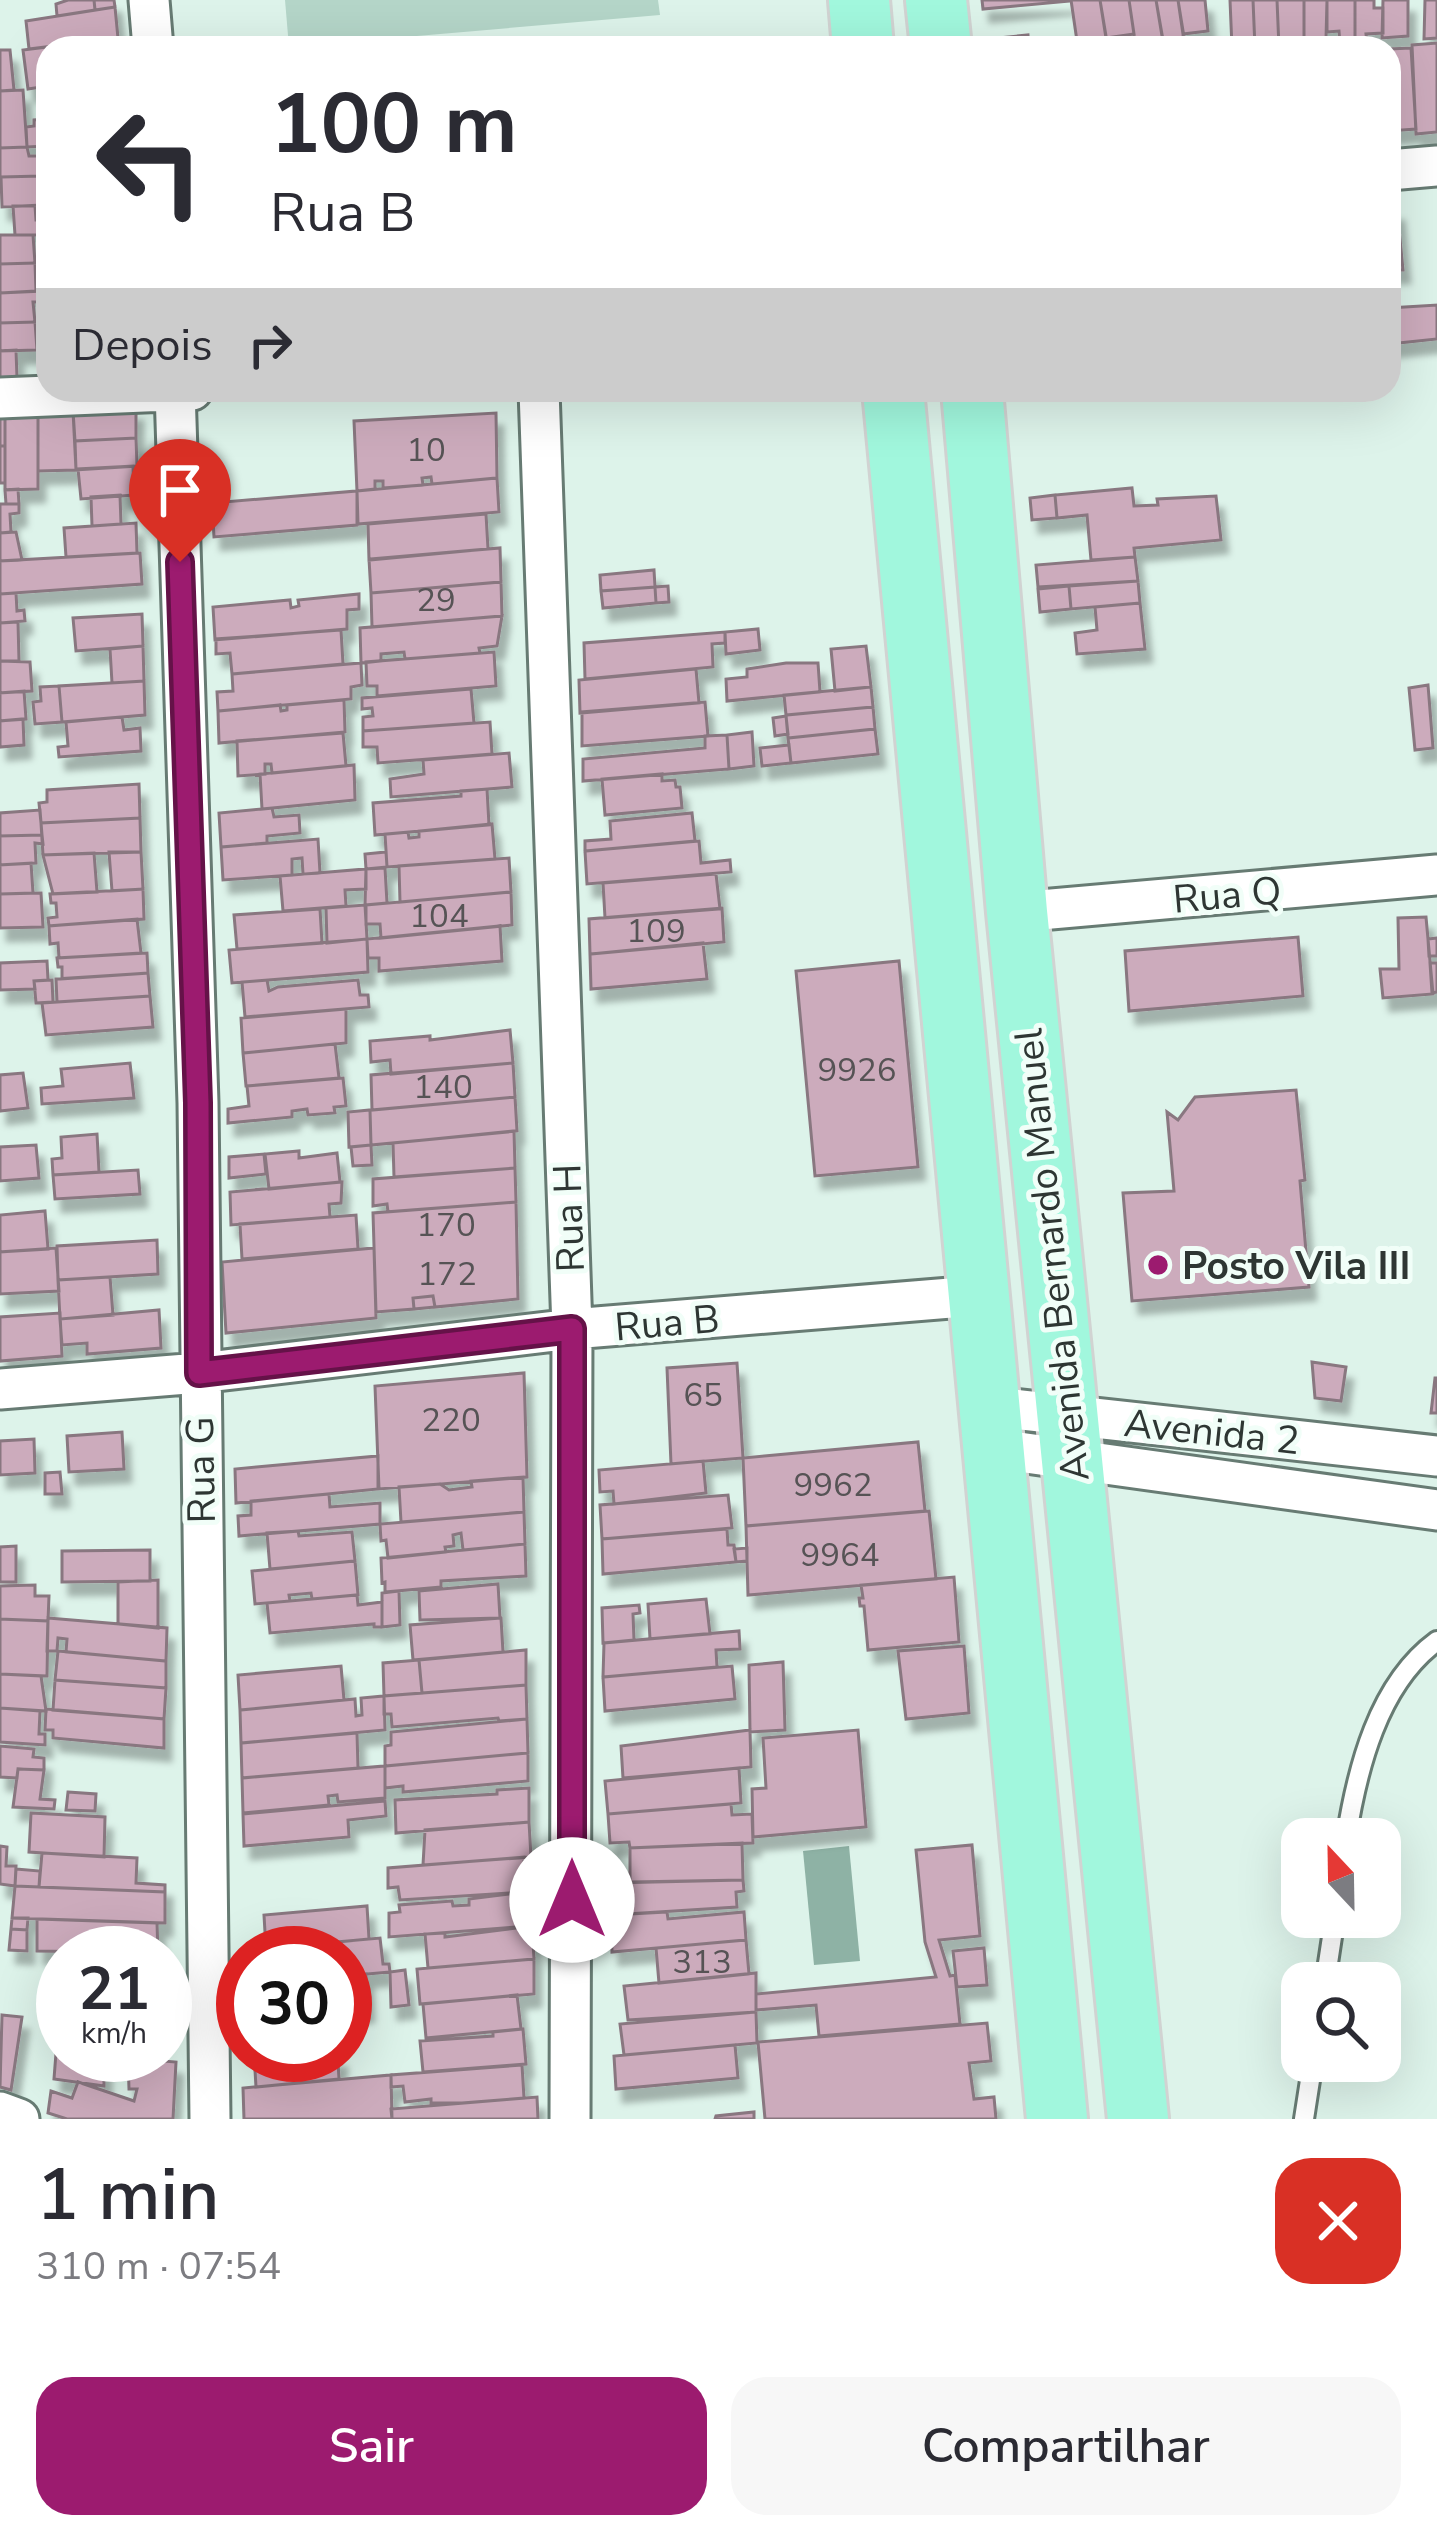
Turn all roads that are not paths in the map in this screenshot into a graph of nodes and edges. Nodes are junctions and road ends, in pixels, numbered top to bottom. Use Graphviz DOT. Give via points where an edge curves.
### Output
graph roads {
  1 [pos="149,0"];
  2 [pos="859,0"];
  3 [pos="936,0"];
  4 [pos="152,36"];
  5 [pos="862,36"];
  6 [pos="940,36"];
  7 [pos="1437,166"];
  8 [pos="1401,169"];
  9 [pos="36,397"];
  10 [pos="0,398"];
  11 [pos="175,402"];
  12 [pos="539,402"];
  13 [pos="894,402"];
  14 [pos="973,402"];
  15 [pos="1437,875"];
  16 [pos="1017,912"];
  17 [pos="975,1296"];
  18 [pos="572,1329"];
  19 [pos="199,1373"];
  20 [pos="0,1389"];
  21 [pos="988,1427"];
  22 [pos="1069,1437"];
  23 [pos="1437,1456"];
  24 [pos="1437,1510"];
  25 [pos="1437,1641"];
  26 [pos="1350,1818"];
  27 [pos="1310,2082"];
  28 [pos="0,2112"];
  29 [pos="19,2119"];
  30 [pos="210,2119"];
  31 [pos="570,2119"];
  32 [pos="1057,2119"];
  33 [pos="1138,2119"];
  34 [pos="1304,2119"];
  1 -- 4 [label="street"];
  2 -- 5 [label="main road"];
  3 -- 6 [label="main road"];
  7 -- 8 [label="street"];
  9 -- 10 [label="street"];
  11 -- 19 [label="street, Rua G"];
  12 -- 18 [label="street, Rua H"];
  13 -- 17 [label="main road, Avenida Bernardo Manuel"];
  14 -- 16 [label="main road, Avenida Bernardo Manuel"];
  15 -- 16 [label="street, Rua Q"];
  16 -- 22 [label="main road, Avenida Bernardo Manuel"];
  17 -- 18 [label="street, Rua B"];
  17 -- 21 [label="main road, Avenida Bernardo Manuel"];
  18 -- 19 [label="street, Rua B"];
  18 -- 31 [label="street, Rua H"];
  19 -- 20 [label="street, Rua B"];
  19 -- 30 [label="street, Rua G"];
  21 -- 22 [label="street, Avenida 2"];
  21 -- 32 [label="main road, Avenida Bernardo Manuel"];
  22 -- 23 [label="street, Avenida 2"];
  22 -- 24 [label="street, Avenida 2"];
  22 -- 33 [label="main road, Avenida Bernardo Manuel"];
  25 -- 26 [label="lane" via="1387,1696"];
  27 -- 34 [label="lane"];
  28 -- 29 [label="street"];
}
